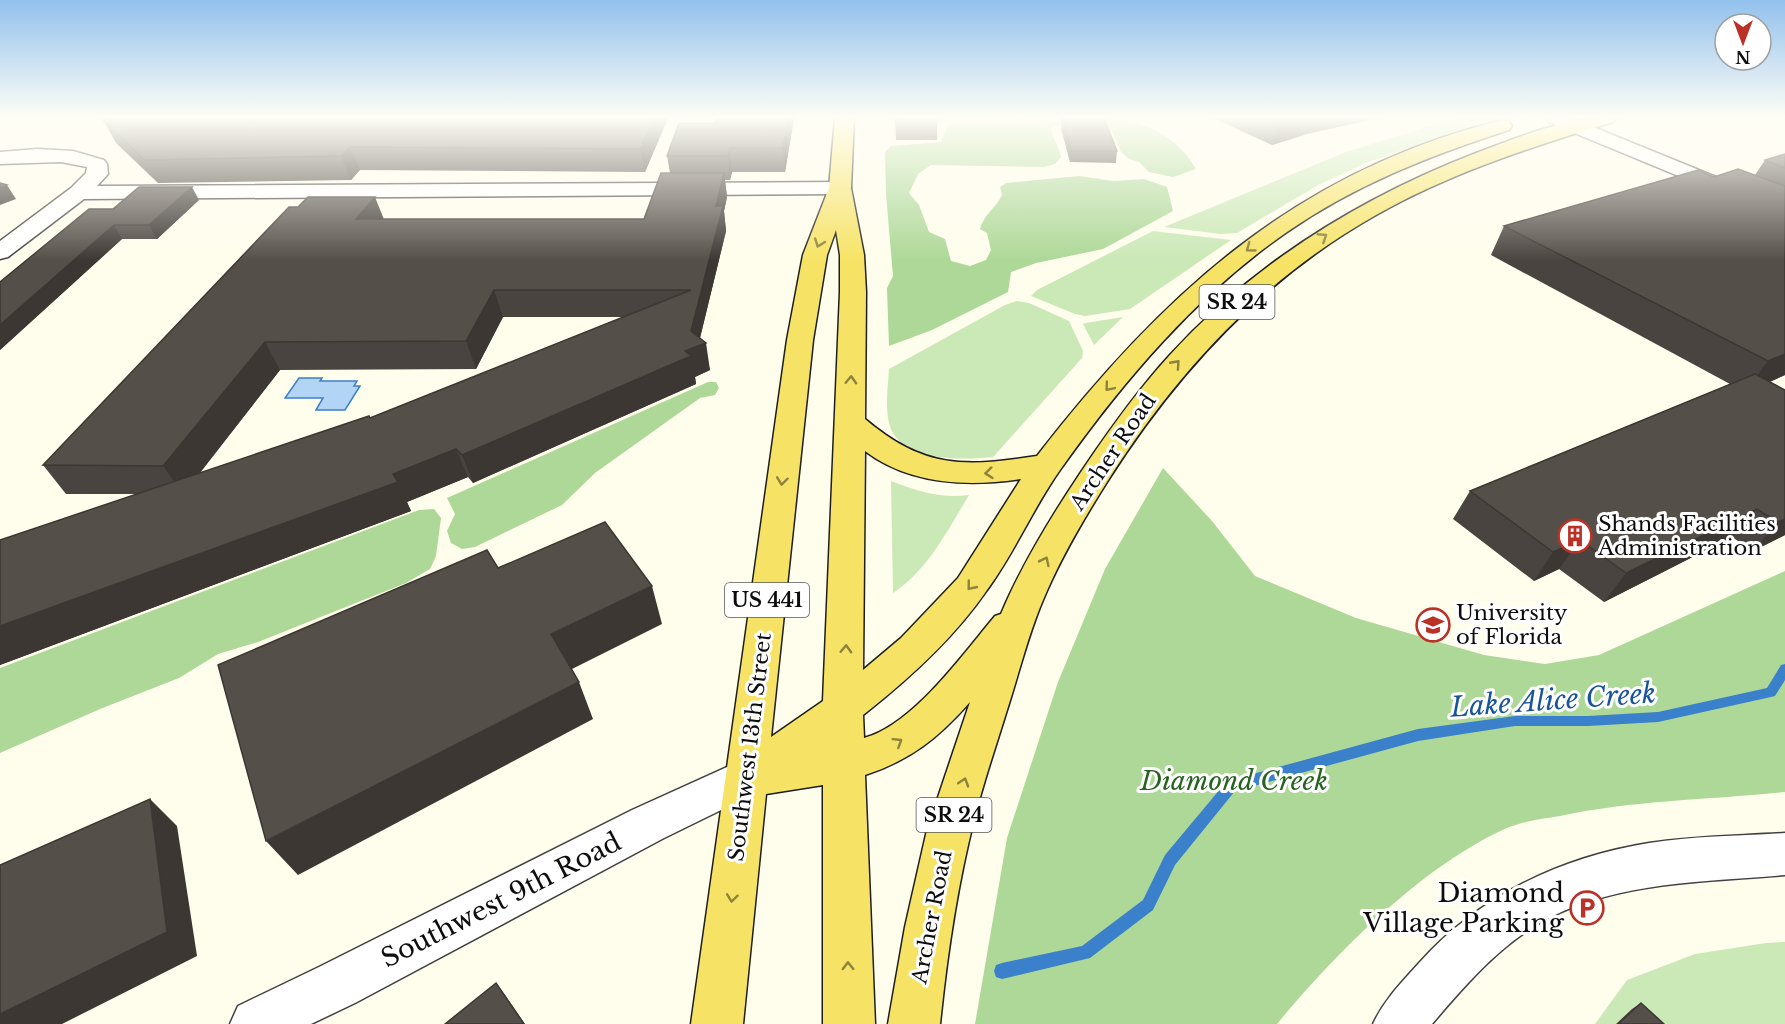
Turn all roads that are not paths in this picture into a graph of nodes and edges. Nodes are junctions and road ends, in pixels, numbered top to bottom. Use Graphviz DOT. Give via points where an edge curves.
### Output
graph roads {
  1 [pos="97,166"];
  2 [pos="841,166"];
  3 [pos="1397,166"];
  4 [pos="1460,166"];
  5 [pos="1671,166"];
  6 [pos="840,188"];
  7 [pos="80,193"];
  8 [pos="1785,213"];
  9 [pos="0,252"];
  10 [pos="1199,293"];
  11 [pos="1231,307"];
  12 [pos="850,422"];
  13 [pos="1047,465"];
  14 [pos="1019,613"];
  15 [pos="843,707"];
  16 [pos="843,762"];
  17 [pos="747,777"];
  18 [pos="1785,854"];
  19 [pos="256,1024"];
  20 [pos="717,1024"];
  21 [pos="849,1024"];
  22 [pos="914,1024"];
  23 [pos="1399,1024"];
  1 -- 7 [label="street" via="97,174"];
  2 -- 6 [label="main road, Southwest 13th Street / US 441"];
  3 -- 10 [label="main road, Archer Road / SR 24, one-way" via="1322,201 1281,226 1237,258"];
  11 -- 4 [label="main road, Archer Road / SR 24, one-way" via="1317,240 1392,196"];
  5 -- 8 [label="street"];
  6 -- 7 [label="street"];
  12 -- 6 [label="main road, Southwest 13th Street / US 441, one-way" via="852,255"];
  6 -- 17 [label="main road, Southwest 13th Street / US 441, one-way" via="815,255 800,340"];
  7 -- 9 [label="street"];
  10 -- 11 [label="main road"];
  10 -- 13 [label="main road, Archer Road / SR 24, one-way" via="1125,368"];
  14 -- 11 [label="main road, Archer Road / SR 24, one-way" via="1059,535 1129,422"];
  13 -- 12 [label="main road, one-way" via="989,474 947,473 910,463 885,450"];
  15 -- 12 [label="main road, Southwest 13th Street / US 441, one-way"];
  13 -- 15 [label="main road, Archer Road / SR 24, one-way" via="974,582 933,630"];
  16 -- 14 [label="main road, one-way" via="898,743 935,712"];
  22 -- 14 [label="main road, Archer Road / SR 24, one-way" via="950,828"];
  15 -- 16 [label="main road, Southwest 13th Street / US 441"];
  15 -- 17 [label="main road, Archer Road / SR 24"];
  16 -- 17 [label="main road"];
  21 -- 16 [label="main road, Southwest 13th Street / US 441, one-way"];
  17 -- 19 [label="street, Southwest 9th Road"];
  17 -- 20 [label="main road, Southwest 13th Street / US 441, one-way"];
  18 -- 23 [label="street" via="1649,865 1583,880 1533,901 1458,956"];
}
